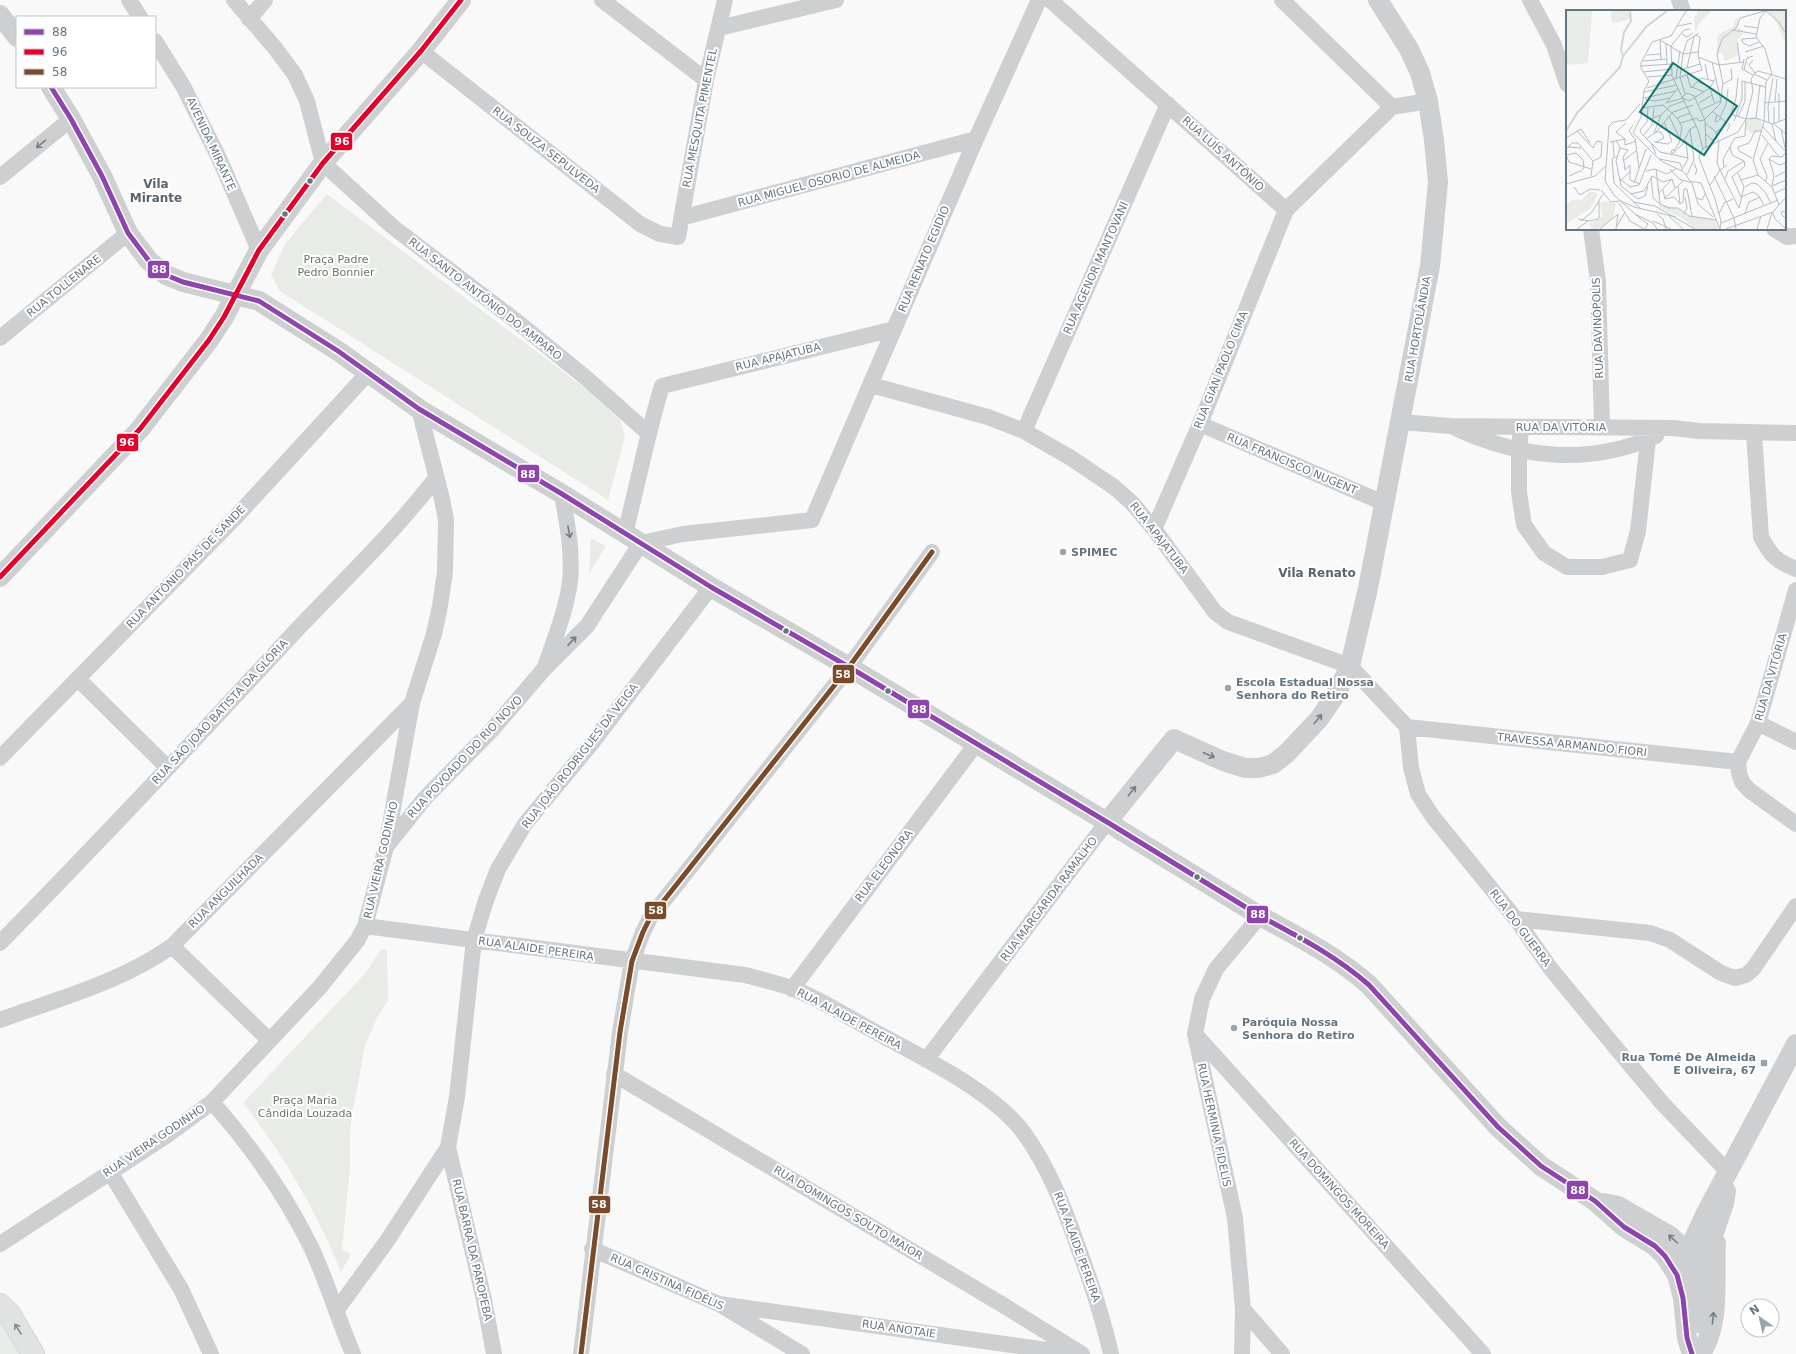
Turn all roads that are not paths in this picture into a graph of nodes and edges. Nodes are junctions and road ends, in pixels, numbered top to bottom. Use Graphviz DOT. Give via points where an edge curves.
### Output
graph roads {
  1 [pos="129,0"];
  2 [pos="234,0"];
  3 [pos="265,0"];
  4 [pos="462,0"];
  5 [pos="602,0"];
  6 [pos="725,0"];
  7 [pos="836,0"];
  8 [pos="1039,0"];
  9 [pos="1050,0"];
  10 [pos="1282,0"];
  11 [pos="1378,0"];
  12 [pos="1530,0"];
  13 [pos="1679,0"];
  14 [pos="1683,10"];
  15 [pos="0,15"];
  16 [pos="139,16"];
  17 [pos="249,20"];
  18 [pos="719,28"];
  19 [pos="16,36"];
  20 [pos="156,43"];
  21 [pos="421,51"];
  22 [pos="706,80"];
  23 [pos="1566,81"];
  24 [pos="52,88"];
  25 [pos="1428,101"];
  26 [pos="1168,104"];
  27 [pos="1392,107"];
  28 [pos="71,119"];
  29 [pos="976,139"];
  30 [pos="323,163"];
  31 [pos="0,176"];
  32 [pos="1286,210"];
  33 [pos="681,218"];
  34 [pos="1591,230"];
  35 [pos="1776,230"];
  36 [pos="128,233"];
  37 [pos="1796,236"];
  38 [pos="678,237"];
  39 [pos="259,250"];
  40 [pos="236,295"];
  41 [pos="894,329"];
  42 [pos="0,338"];
  43 [pos="369,372"];
  44 [pos="871,385"];
  45 [pos="419,409"];
  46 [pos="1401,422"];
  47 [pos="1200,424"];
  48 [pos="1450,426"];
  49 [pos="1521,427"];
  50 [pos="1602,427"];
  51 [pos="1024,431"];
  52 [pos="648,433"];
  53 [pos="1754,433"];
  54 [pos="1796,433"];
  55 [pos="1647,434"];
  56 [pos="1519,451"];
  57 [pos="436,478"];
  58 [pos="562,494"];
  59 [pos="1384,503"];
  60 [pos="1154,529"];
  61 [pos="633,538"];
  62 [pos="932,552"];
  63 [pos="1796,569"];
  64 [pos="0,577"];
  65 [pos="711,587"];
  66 [pos="1796,590"];
  67 [pos="1350,666"];
  68 [pos="849,667"];
  69 [pos="544,669"];
  70 [pos="78,679"];
  71 [pos="412,703"];
  72 [pos="1758,723"];
  73 [pos="1407,727"];
  74 [pos="1174,739"];
  75 [pos="1796,742"];
  76 [pos="976,744"];
  77 [pos="0,758"];
  78 [pos="1738,762"];
  79 [pos="168,768"];
  80 [pos="1107,822"];
  81 [pos="1796,824"];
  82 [pos="386,846"];
  83 [pos="1796,906"];
  84 [pos="1260,916"];
  85 [pos="1516,919"];
  86 [pos="364,926"];
  87 [pos="474,940"];
  88 [pos="0,943"];
  89 [pos="172,946"];
  90 [pos="632,962"];
  91 [pos="792,988"];
  92 [pos="0,1020"];
  93 [pos="1195,1034"];
  94 [pos="269,1040"];
  95 [pos="1796,1044"];
  96 [pos="926,1060"];
  97 [pos="614,1074"];
  98 [pos="212,1102"];
  99 [pos="448,1147"];
  100 [pos="110,1172"];
  101 [pos="1728,1172"];
  102 [pos="1595,1201"];
  103 [pos="1718,1222"];
  104 [pos="0,1244"];
  105 [pos="592,1249"];
  106 [pos="1688,1253"];
  107 [pos="1677,1275"];
  108 [pos="1696,1278"];
  109 [pos="1683,1298"];
  110 [pos="719,1304"];
  111 [pos="0,1305"];
  112 [pos="1243,1309"];
  113 [pos="336,1310"];
  114 [pos="33,1354"];
  115 [pos="211,1354"];
  116 [pos="353,1354"];
  117 [pos="494,1354"];
  118 [pos="581,1354"];
  119 [pos="802,1354"];
  120 [pos="1078,1354"];
  121 [pos="1082,1354"];
  122 [pos="1111,1354"];
  123 [pos="1242,1354"];
  124 [pos="1282,1354"];
  125 [pos="1483,1354"];
  126 [pos="1692,1354"];
  127 [pos="1697,1354"];
  128 [pos="1701,1354"];
  1 -- 16 [label="street"];
  2 -- 17 [label="street"];
  3 -- 17 [label="street"];
  4 -- 21 [label="street"];
  5 -- 22 [label="street"];
  6 -- 18 [label="street, RUA MESQUITA PIMENTEL"];
  7 -- 18 [label="street"];
  8 -- 29 [label="street, RUA RENATO EGIDIO"];
  9 -- 26 [label="street, RUA LUÍS ANTÔNIO"];
  10 -- 27 [label="street"];
  11 -- 25 [label="street, RUA HORTOLÃNDIA" via="1409,49 1420,73"];
  12 -- 23 [label="street" via="1554,45"];
  13 -- 14 [label="street"];
  15 -- 19 [label="street"];
  17 -- 30 [label="street" via="295,75 307,101"];
  18 -- 22 [label="street, RUA MESQUITA PIMENTEL"];
  20 -- 39 [label="street, AVENIDA MIRANTE" via="184,86"];
  21 -- 30 [label="street"];
  21 -- 38 [label="street, RUA SOUZA SEPULVEDA" via="640,224 660,234"];
  22 -- 33 [label="street, RUA MESQUITA PIMENTEL"];
  24 -- 28 [label="street"];
  25 -- 27 [label="street"];
  25 -- 46 [label="street, RUA HORTOLÃNDIA" via="1438,182 1434,235"];
  26 -- 32 [label="street, RUA LUÍS ANTÔNIO"];
  26 -- 51 [label="street, RUA AGENOR MANTOVANI"];
  27 -- 32 [label="street"];
  28 -- 31 [label="street, one-way"];
  28 -- 36 [label="street" via="102,176"];
  29 -- 33 [label="street, RUA MIGUEL OSORIO DE ALMEIDA"];
  29 -- 41 [label="street, RUA RENATO EGIDIO"];
  30 -- 39 [label="street"];
  30 -- 52 [label="street, RUA SANTO ANTÔNIO DO AMPARO" via="392,227 585,376"];
  32 -- 47 [label="street, RUA GIAN PAOLO CIMA"];
  33 -- 38 [label="street, RUA MESQUITA PIMENTEL"];
  34 -- 50 [label="street, RUA DAVINÓPOLIS" via="1598,281"];
  35 -- 37 [label="street" via="1787,237"];
  36 -- 40 [label="street" via="149,261 166,275 183,282"];
  36 -- 42 [label="street, RUA TOLLENARE"];
  39 -- 40 [label="street"];
  40 -- 43 [label="street" via="259,301"];
  40 -- 64 [label="street" via="205,346 140,429"];
  41 -- 44 [label="street, RUA RENATO EGIDIO"];
  41 -- 52 [label="street, RUA APAJATUBA" via="662,386"];
  43 -- 45 [label="street"];
  43 -- 70 [label="street, RUA ANTÔNIO PAIS DE SANDE" via="234,518"];
  44 -- 51 [label="street, RUA APAJATUBA" via="988,417"];
  44 -- 61 [label="street, RUA RENATO EGIDIO" via="812,520"];
  45 -- 57 [label="street, RUA VIEIRA GODINHO"];
  45 -- 58 [label="street"];
  46 -- 48 [label="street, RUA DA VITÓRIA"];
  46 -- 59 [label="street, RUA HORTOLÃNDIA"];
  47 -- 59 [label="street, RUA FRANCISCO NUGENT"];
  47 -- 60 [label="street, RUA GIAN PAOLO CIMA"];
  48 -- 49 [label="street, RUA DA VITÓRIA"];
  48 -- 56 [label="street, RUA DA VITÓRIA" via="1483,441"];
  49 -- 50 [label="street, RUA DA VITÓRIA"];
  49 -- 56 [label="street"];
  50 -- 55 [label="street, RUA DA VITÓRIA"];
  51 -- 60 [label="street, RUA APAJATUBA" via="1114,487"];
  52 -- 61 [label="street" via="636,491"];
  53 -- 54 [label="street, RUA DA VITÓRIA"];
  53 -- 55 [label="street, RUA DA VITÓRIA" via="1673,428"];
  53 -- 63 [label="street" via="1761,537 1769,552 1780,563"];
  55 -- 56 [label="street, RUA DA VITÓRIA" via="1616,449 1584,454 1551,455"];
  55 -- 56 [label="street" via="1638,531 1630,560 1602,567 1567,567 1544,553 1524,525 1518,492"];
  57 -- 71 [label="street, RUA VIEIRA GODINHO" via="446,520 445,572 434,634"];
  57 -- 79 [label="street, RUA SÃO JOÃO BATISTA DA GLÓRIA" via="379,547"];
  58 -- 61 [label="street"];
  58 -- 69 [label="street, RUA POVOADO DO RIO NOVO, one-way" via="570,544 570,582"];
  59 -- 67 [label="street, RUA HORTOLÃNDIA"];
  60 -- 67 [label="street, RUA APAJATUBA" via="1215,612 1228,622"];
  61 -- 65 [label="street"];
  69 -- 61 [label="street, RUA POVOADO DO RIO NOVO, one-way" via="586,626"];
  62 -- 68 [label="street"];
  65 -- 68 [label="street"];
  65 -- 87 [label="street, RUA JOÃO RODRIGUES DA VEIGA" via="592,743 525,824 498,870"];
  66 -- 72 [label="street, RUA DA VITÓRIA"];
  67 -- 73 [label="street"];
  74 -- 67 [label="street, RUA HORTOLÃNDIA, one-way" via="1245,768 1273,764 1319,719 1336,694"];
  68 -- 76 [label="street"];
  68 -- 90 [label="street" via="650,918"];
  69 -- 82 [label="street, RUA POVOADO DO RIO NOVO" via="491,731 425,798"];
  70 -- 77 [label="street, RUA ANTÔNIO PAIS DE SANDE"];
  70 -- 79 [label="street"];
  71 -- 82 [label="street, RUA VIEIRA GODINHO"];
  71 -- 89 [label="street, RUA ANGUILHADA"];
  72 -- 75 [label="street"];
  72 -- 78 [label="street, RUA DA VITÓRIA"];
  73 -- 78 [label="street, TRAVESSA ARMANDO FIORI"];
  73 -- 85 [label="street, RUA DO GUERRA" via="1411,768 1418,794 1433,817"];
  80 -- 74 [label="street, RUA MARGARIDA RAMALHO, one-way"];
  76 -- 80 [label="street"];
  76 -- 91 [label="street, RUA ELEONORA"];
  78 -- 81 [label="street" via="1742,782 1749,790"];
  79 -- 88 [label="street, RUA SÃO JOÃO BATISTA DA GLÓRIA"];
  80 -- 84 [label="street"];
  80 -- 96 [label="street, RUA MARGARIDA RAMALHO"];
  82 -- 86 [label="street, RUA VIEIRA GODINHO"];
  83 -- 85 [label="street" via="1753,969 1746,975 1735,978 1721,973 1670,940 1650,933"];
  84 -- 93 [label="street, RUA HERMINIA FIDELIS" via="1216,969 1202,999"];
  84 -- 102 [label="street" via="1327,952 1350,968 1369,985 1498,1127 1541,1166"];
  85 -- 101 [label="street, RUA DO GUERRA" via="1551,968 1616,1048 1663,1104"];
  86 -- 87 [label="street, RUA ALAIDE PEREIRA"];
  86 -- 94 [label="street, RUA VIEIRA GODINHO" via="357,942 320,987"];
  87 -- 90 [label="street, RUA ALAIDE PEREIRA"];
  87 -- 99 [label="street, RUA JOÃO RODRIGUES DA VEIGA" via="457,1097"];
  89 -- 92 [label="street, RUA ANGUILHADA" via="142,966 119,976"];
  89 -- 94 [label="street"];
  90 -- 91 [label="street, RUA ALAIDE PEREIRA" via="745,975"];
  90 -- 97 [label="street"];
  91 -- 96 [label="street, RUA ALAIDE PEREIRA"];
  93 -- 112 [label="street, RUA HERMINIA FIDELIS" via="1235,1218"];
  93 -- 125 [label="street, RUA DOMINGOS MOREIRA"];
  94 -- 98 [label="street, RUA VIEIRA GODINHO"];
  95 -- 101 [label="street"];
  96 -- 122 [label="street, RUA ALAIDE PEREIRA" via="982,1093 1022,1131 1035,1149 1050,1175 1070,1225 1104,1325"];
  97 -- 105 [label="street"];
  97 -- 121 [label="street, RUA DOMINGOS SOUTO MAIOR" via="1003,1304"];
  98 -- 100 [label="street, RUA VIEIRA GODINHO" via="166,1136"];
  98 -- 113 [label="street" via="282,1194 311,1247"];
  99 -- 113 [label="street, RUA JOÃO RODRIGUES DA VEIGA" via="387,1241"];
  99 -- 117 [label="street, RUA BARRA DA PAROPEBA"];
  100 -- 104 [label="street, RUA VIEIRA GODINHO"];
  100 -- 115 [label="street" via="181,1289"];
  101 -- 103 [label="street" via="1724,1203"];
  101 -- 106 [label="street" via="1706,1212"];
  106 -- 102 [label="street, one-way" via="1670,1236 1618,1206"];
  102 -- 107 [label="street" via="1624,1227 1655,1246"];
  103 -- 108 [label="street"];
  128 -- 103 [label="street, one-way" via="1709,1341 1713,1320"];
  105 -- 110 [label="street, RUA CRISTINA FIDÉLIS"];
  105 -- 118 [label="street"];
  106 -- 107 [label="street"];
  106 -- 108 [label="street"];
  107 -- 109 [label="street"];
  108 -- 109 [label="street"];
  108 -- 127 [label="street"];
  109 -- 126 [label="street" via="1687,1338"];
  110 -- 119 [label="street, RUA CRISTINA FIDÉLIS"];
  110 -- 120 [label="street, RUA ANOTAIE"];
  114 -- 111 [label="main road, one-way" via="10,1315"];
  112 -- 123 [label="street, RUA HERMINIA FIDELIS"];
  112 -- 124 [label="street"];
  113 -- 116 [label="street"];
}
